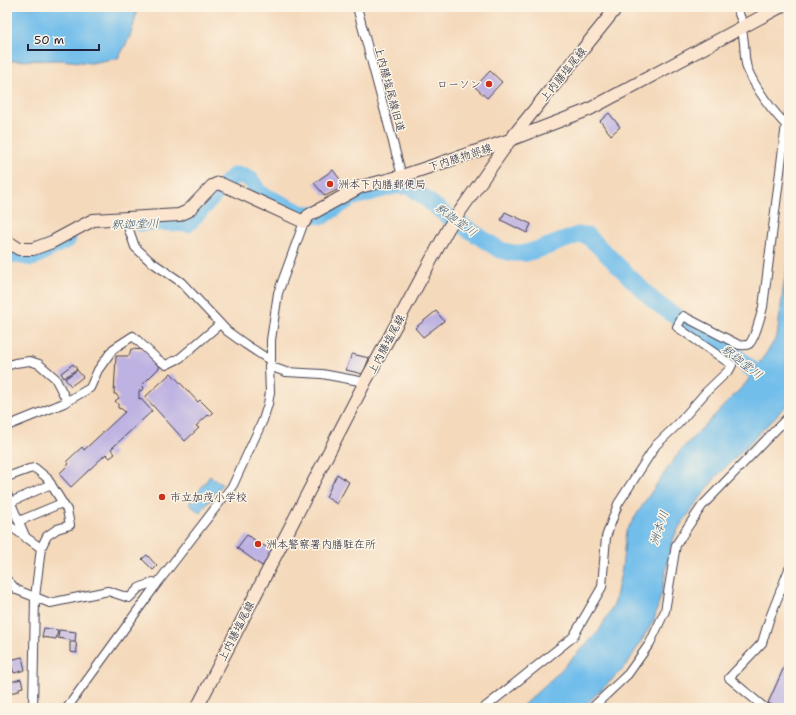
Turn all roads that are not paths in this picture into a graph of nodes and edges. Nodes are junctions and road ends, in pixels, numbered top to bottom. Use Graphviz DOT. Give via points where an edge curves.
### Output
graph roads {
  1 [pos="357,7"];
  2 [pos="617,7"];
  3 [pos="738,7"];
  4 [pos="780,7"];
  5 [pos="742,27"];
  6 [pos="789,114"];
  7 [pos="787,126"];
  8 [pos="510,140"];
  9 [pos="402,176"];
  10 [pos="308,217"];
  11 [pos="127,222"];
  12 [pos="7,241"];
  13 [pos="220,324"];
  14 [pos="270,363"];
  15 [pos="7,366"];
  16 [pos="365,382"];
  17 [pos="67,401"];
  18 [pos="789,416"];
  19 [pos="7,426"];
  20 [pos="7,477"];
  21 [pos="51,484"];
  22 [pos="9,498"];
  23 [pos="62,502"];
  24 [pos="19,521"];
  25 [pos="7,524"];
  26 [pos="26,538"];
  27 [pos="41,548"];
  28 [pos="789,569"];
  29 [pos="7,580"];
  30 [pos="156,585"];
  31 [pos="35,597"];
  32 [pos="33,708"];
  33 [pos="67,708"];
  34 [pos="197,708"];
  35 [pos="484,708"];
  36 [pos="592,708"];
  37 [pos="765,708"];
  1 -- 9 [label="street, 上内膳塩尾線旧道"];
  2 -- 8 [label="main road, 上内膳塩尾線"];
  3 -- 5 [label="street"];
  4 -- 5 [label="main road, 下内膳物部線"];
  5 -- 7 [label="street" via="747,68 764,98"];
  5 -- 8 [label="main road, 下内膳物部線" via="588,110"];
  6 -- 7 [label="street"];
  7 -- 35 [label="street" via="763,308 750,343 739,345 683,316 677,327 732,365 730,369 656,445 618,504 606,537 602,587 573,637"];
  8 -- 9 [label="main road, 下内膳物部線"];
  8 -- 16 [label="main road, 上内膳塩尾線" via="449,227"];
  9 -- 10 [label="main road, 下内膳物部線" via="360,187"];
  10 -- 11 [label="main road" via="224,185 212,186 188,211 179,215"];
  10 -- 14 [label="street" via="278,293"];
  11 -- 12 [label="main road" via="93,220 33,249 20,249"];
  11 -- 13 [label="street" via="135,247 150,261 181,282"];
  13 -- 14 [label="street"];
  13 -- 17 [label="street" via="180,358 166,365 133,336 113,349 98,370 90,388"];
  14 -- 16 [label="street" via="286,372 322,374"];
  14 -- 30 [label="street" via="268,404 233,485"];
  15 -- 17 [label="street" via="30,361 39,364 55,378"];
  16 -- 34 [label="main road, 上内膳塩尾線"];
  17 -- 19 [label="street"];
  18 -- 36 [label="street" via="702,506 687,528 676,545 666,611 650,643 628,674"];
  20 -- 21 [label="street" via="35,468"];
  21 -- 22 [label="street"];
  21 -- 23 [label="street"];
  22 -- 24 [label="street"];
  23 -- 24 [label="street"];
  23 -- 27 [label="street" via="67,510 70,525 57,529 47,536"];
  24 -- 26 [label="street"];
  25 -- 26 [label="street"];
  26 -- 27 [label="street"];
  27 -- 31 [label="street"];
  28 -- 37 [label="street" via="762,643 728,678"];
  29 -- 31 [label="street" via="17,590"];
  30 -- 31 [label="street" via="153,582 139,588 130,598 108,591 50,603"];
  30 -- 33 [label="street"];
  31 -- 32 [label="street"];
}
